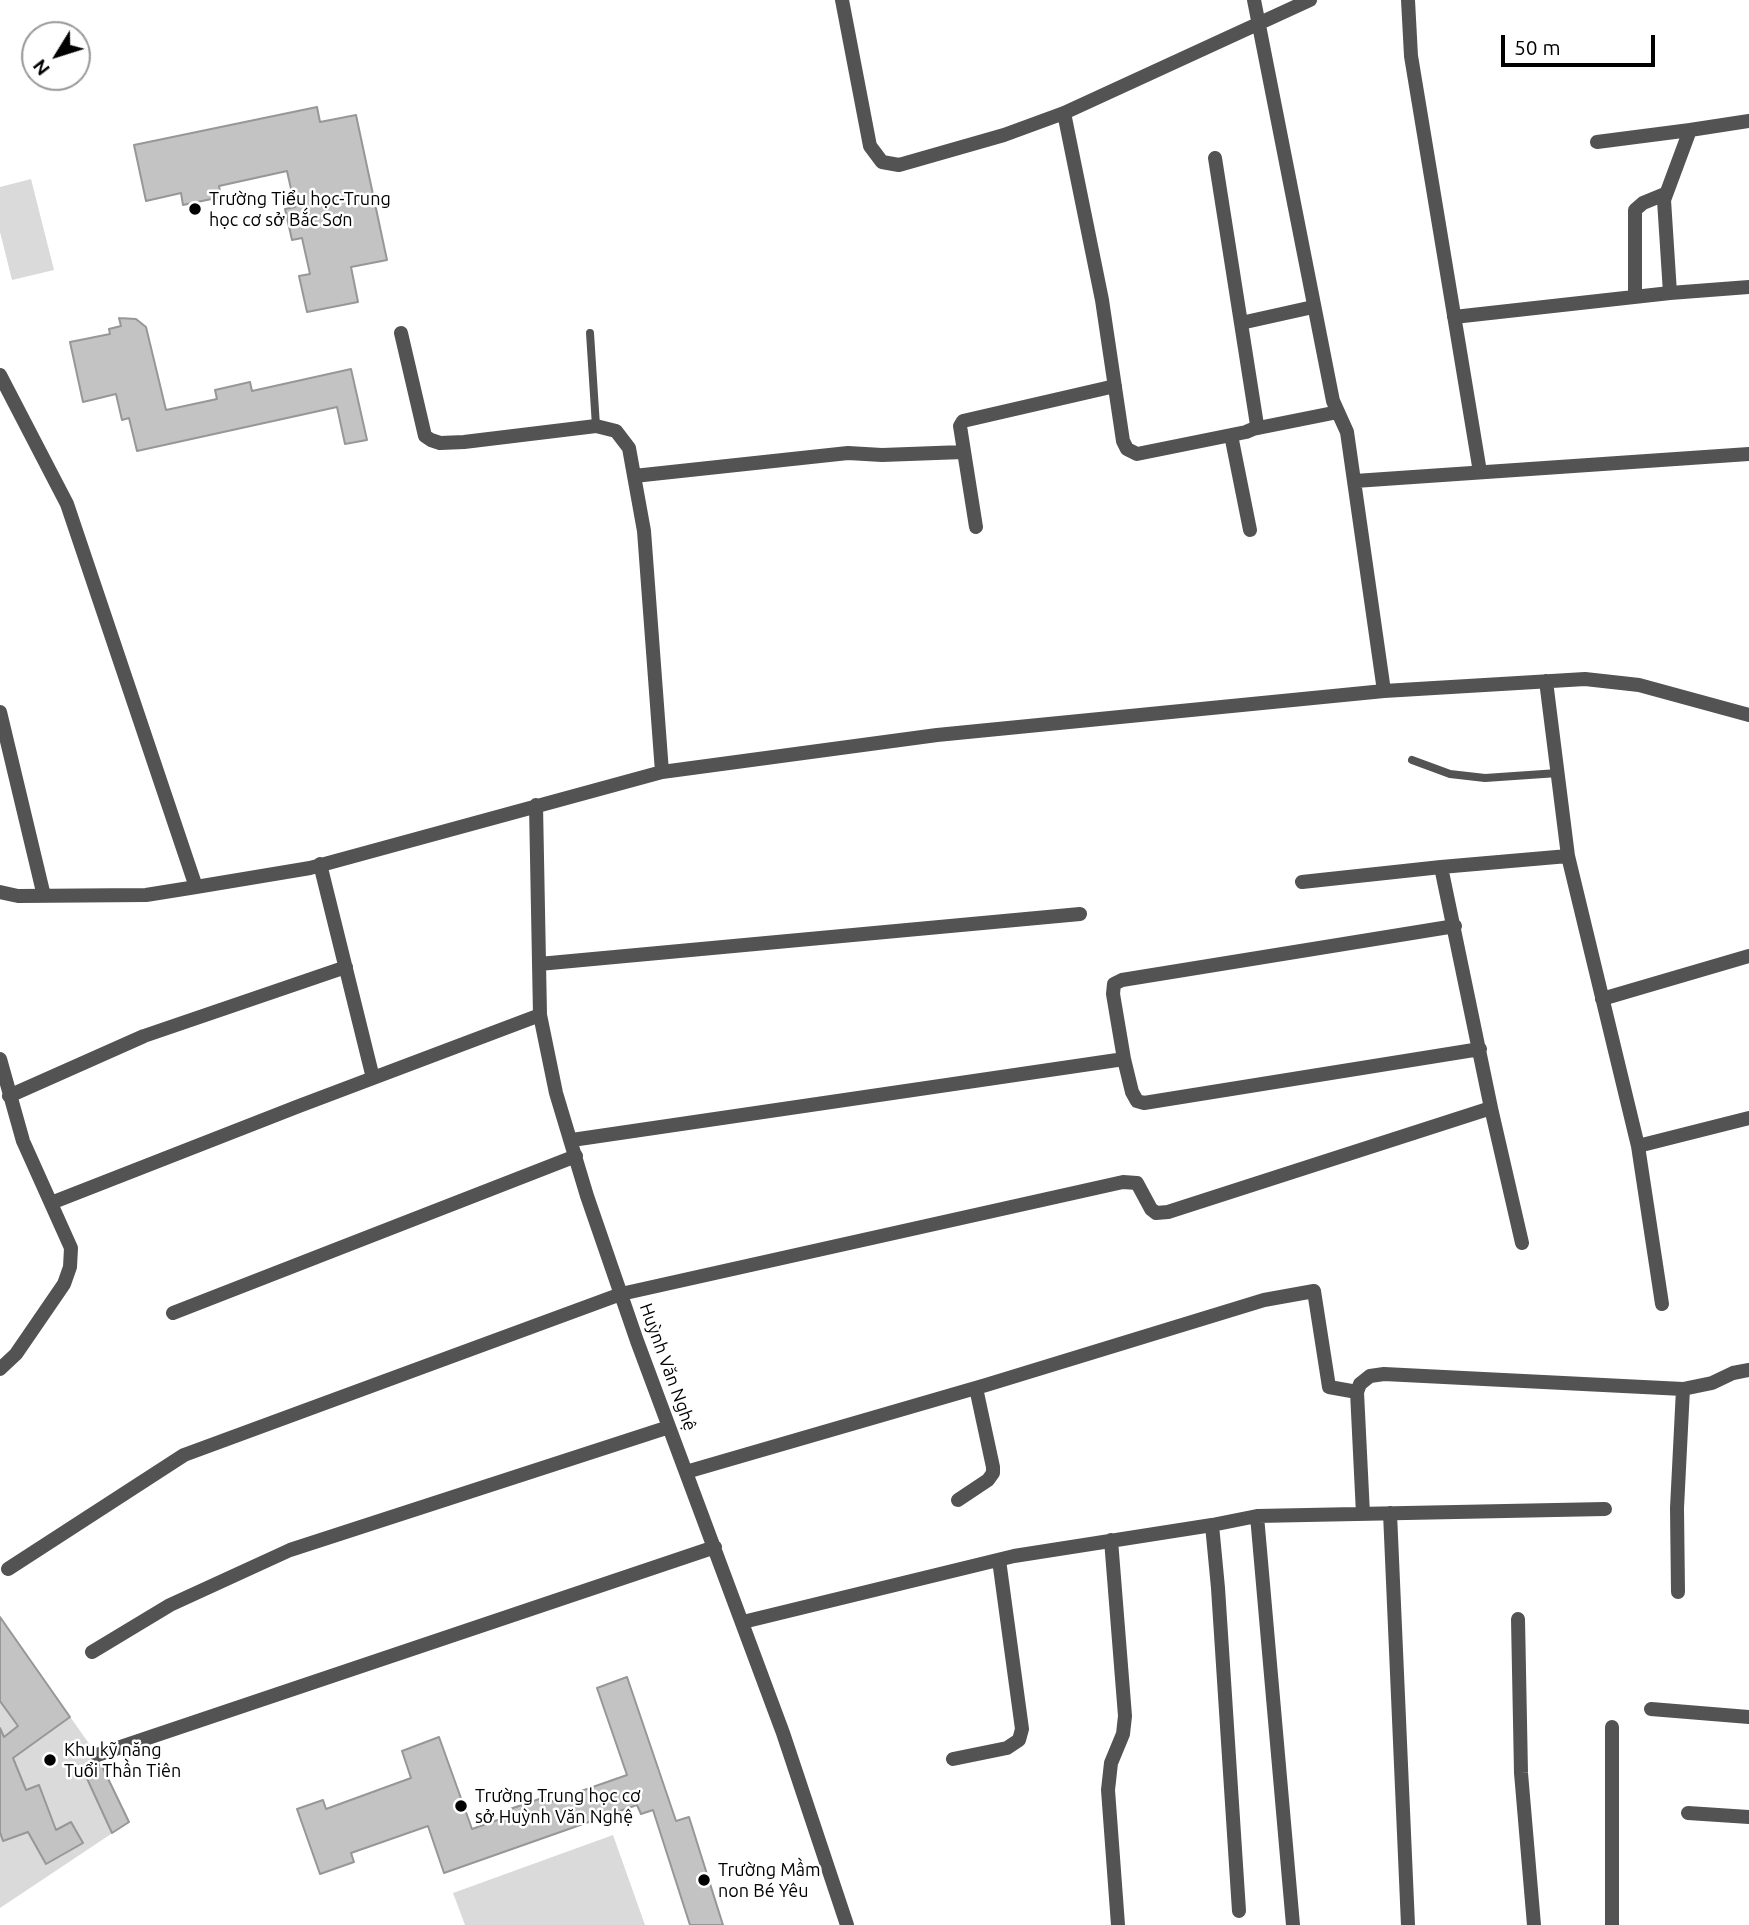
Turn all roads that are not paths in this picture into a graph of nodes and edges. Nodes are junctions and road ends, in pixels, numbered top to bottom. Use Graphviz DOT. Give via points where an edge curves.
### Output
graph roads {
  1 [pos="842,0"];
  2 [pos="1254,0"];
  3 [pos="1310,0"];
  4 [pos="1408,0"];
  5 [pos="1259,23"];
  6 [pos="1064,113"];
  7 [pos="1749,121"];
  8 [pos="1690,130"];
  9 [pos="1597,142"];
  10 [pos="1216,158"];
  11 [pos="1665,194"];
  12 [pos="1749,287"];
  13 [pos="1670,293"];
  14 [pos="1635,297"];
  15 [pos="1313,307"];
  16 [pos="1454,317"];
  17 [pos="1241,323"];
  18 [pos="401,333"];
  19 [pos="590,333"];
  20 [pos="0,375"];
  21 [pos="1115,386"];
  22 [pos="1338,412"];
  23 [pos="596,426"];
  24 [pos="1253,429"];
  25 [pos="1231,435"];
  26 [pos="963,452"];
  27 [pos="1749,454"];
  28 [pos="1479,472"];
  29 [pos="634,476"];
  30 [pos="1355,481"];
  31 [pos="976,527"];
  32 [pos="1250,530"];
  33 [pos="1546,681"];
  34 [pos="1384,691"];
  35 [pos="0,712"];
  36 [pos="1749,715"];
  37 [pos="1412,760"];
  38 [pos="662,772"];
  39 [pos="1558,772"];
  40 [pos="536,804"];
  41 [pos="1568,856"];
  42 [pos="320,864"];
  43 [pos="1441,867"];
  44 [pos="1302,882"];
  45 [pos="196,887"];
  46 [pos="0,892"];
  47 [pos="44,896"];
  48 [pos="1080,914"];
  49 [pos="1455,926"];
  50 [pos="1749,956"];
  51 [pos="539,964"];
  52 [pos="346,967"];
  53 [pos="1602,999"];
  54 [pos="540,1015"];
  55 [pos="1480,1049"];
  56 [pos="1124,1059"];
  57 [pos="0,1060"];
  58 [pos="373,1078"];
  59 [pos="9,1096"];
  60 [pos="1491,1108"];
  61 [pos="1749,1118"];
  62 [pos="572,1140"];
  63 [pos="1638,1146"];
  64 [pos="576,1156"];
  65 [pos="51,1203"];
  66 [pos="1522,1243"];
  67 [pos="621,1294"];
  68 [pos="1662,1304"];
  69 [pos="173,1313"];
  70 [pos="0,1369"];
  71 [pos="1749,1370"];
  72 [pos="976,1388"];
  73 [pos="1683,1389"];
  74 [pos="1357,1392"];
  75 [pos="670,1427"];
  76 [pos="686,1472"];
  77 [pos="958,1500"];
  78 [pos="1605,1509"];
  79 [pos="1390,1513"];
  80 [pos="1363,1514"];
  81 [pos="1257,1516"];
  82 [pos="1212,1525"];
  83 [pos="1111,1540"];
  84 [pos="715,1547"];
  85 [pos="999,1560"];
  86 [pos="8,1569"];
  87 [pos="1678,1592"];
  88 [pos="1518,1619"];
  89 [pos="743,1622"];
  90 [pos="92,1652"];
  91 [pos="1651,1709"];
  92 [pos="1749,1717"];
  93 [pos="1612,1727"];
  94 [pos="97,1755"];
  95 [pos="953,1759"];
  96 [pos="1688,1813"];
  97 [pos="1749,1817"];
  98 [pos="1239,1912"];
  99 [pos="847,1925"];
  100 [pos="1118,1925"];
  101 [pos="1293,1925"];
  102 [pos="1408,1925"];
  103 [pos="1534,1925"];
  104 [pos="1612,1925"];
  1 -- 6 [label="street" via="870,146 882,162 899,165"];
  2 -- 5 [label="street"];
  3 -- 5 [label="street"];
  4 -- 16 [label="street" via="1411,57"];
  5 -- 6 [label="street"];
  5 -- 15 [label="street"];
  6 -- 21 [label="street"];
  7 -- 8 [label="street"];
  8 -- 9 [label="street"];
  8 -- 11 [label="street"];
  10 -- 17 [label="street"];
  11 -- 13 [label="street"];
  11 -- 14 [label="street" via="1636,210"];
  12 -- 13 [label="street"];
  13 -- 14 [label="street"];
  14 -- 16 [label="street"];
  15 -- 17 [label="street"];
  15 -- 22 [label="street"];
  16 -- 28 [label="street"];
  17 -- 24 [label="street" via="1257,425"];
  18 -- 23 [label="street" via="425,436 431,440 464,442"];
  19 -- 23 [label="lane"];
  20 -- 45 [label="street" via="67,504"];
  21 -- 25 [label="street" via="1123,441 1137,454"];
  21 -- 26 [label="street" via="963,421"];
  22 -- 24 [label="street"];
  22 -- 30 [label="street" via="1347,432"];
  23 -- 29 [label="street" via="616,431 629,448"];
  24 -- 25 [label="street"];
  25 -- 32 [label="street"];
  26 -- 29 [label="street" via="848,453"];
  26 -- 31 [label="street"];
  27 -- 28 [label="street"];
  28 -- 30 [label="street"];
  29 -- 38 [label="street" via="644,531"];
  30 -- 34 [label="street"];
  33 -- 34 [label="street"];
  33 -- 36 [label="street" via="1585,679 1639,685"];
  33 -- 39 [label="street"];
  34 -- 38 [label="street" via="937,735"];
  35 -- 47 [label="street"];
  37 -- 39 [label="lane" via="1450,774 1485,778"];
  38 -- 40 [label="street"];
  39 -- 41 [label="street"];
  40 -- 42 [label="street"];
  40 -- 51 [label="street, Huỳnh Văn Nghệ"];
  41 -- 43 [label="street"];
  41 -- 53 [label="street"];
  42 -- 45 [label="street"];
  42 -- 52 [label="street"];
  43 -- 44 [label="street"];
  43 -- 49 [label="street"];
  45 -- 47 [label="street" via="146,895"];
  46 -- 47 [label="street"];
  48 -- 51 [label="street"];
  49 -- 55 [label="street"];
  49 -- 56 [label="street" via="1122,980 1114,984 1113,994"];
  50 -- 53 [label="street"];
  51 -- 54 [label="street, Huỳnh Văn Nghệ"];
  52 -- 58 [label="street"];
  52 -- 59 [label="street" via="144,1036"];
  53 -- 63 [label="street"];
  54 -- 58 [label="street"];
  54 -- 62 [label="street, Huỳnh Văn Nghệ" via="556,1093"];
  55 -- 56 [label="street" via="1144,1103 1132,1093"];
  55 -- 60 [label="street"];
  56 -- 62 [label="street"];
  57 -- 59 [label="street"];
  58 -- 65 [label="street"];
  59 -- 65 [label="street"];
  60 -- 66 [label="street"];
  60 -- 67 [label="street" via="1168,1212 1156,1213 1137,1183 1123,1182"];
  61 -- 63 [label="street"];
  62 -- 64 [label="street, Huỳnh Văn Nghệ"];
  63 -- 68 [label="street"];
  64 -- 67 [label="street, Huỳnh Văn Nghệ"];
  64 -- 69 [label="street"];
  65 -- 70 [label="street" via="71,1248 65,1284 16,1354"];
  67 -- 75 [label="street, Huỳnh Văn Nghệ"];
  67 -- 86 [label="street" via="184,1455"];
  71 -- 73 [label="street"];
  72 -- 74 [label="street" via="1264,1300 1314,1291 1329,1387"];
  72 -- 76 [label="street"];
  72 -- 77 [label="street" via="993,1474"];
  73 -- 74 [label="street" via="1384,1374 1370,1376"];
  73 -- 87 [label="street" via="1676,1508"];
  74 -- 80 [label="street"];
  75 -- 76 [label="street, Huỳnh Văn Nghệ"];
  75 -- 90 [label="street" via="290,1550 170,1605"];
  76 -- 84 [label="street, Huỳnh Văn Nghệ"];
  78 -- 79 [label="street"];
  79 -- 80 [label="street"];
  79 -- 102 [label="street"];
  80 -- 81 [label="street"];
  81 -- 82 [label="street"];
  81 -- 101 [label="street"];
  82 -- 83 [label="street"];
  82 -- 98 [label="street"];
  83 -- 85 [label="street"];
  83 -- 100 [label="street" via="1125,1716 1108,1790"];
  84 -- 89 [label="street, Huỳnh Văn Nghệ"];
  84 -- 94 [label="street"];
  85 -- 89 [label="street"];
  85 -- 95 [label="street" via="1022,1729 1019,1740 1007,1748"];
  88 -- 103 [label="street" via="1521,1773"];
  89 -- 99 [label="street, Huỳnh Văn Nghệ"];
  91 -- 92 [label="street"];
  93 -- 104 [label="street"];
  96 -- 97 [label="street"];
}
